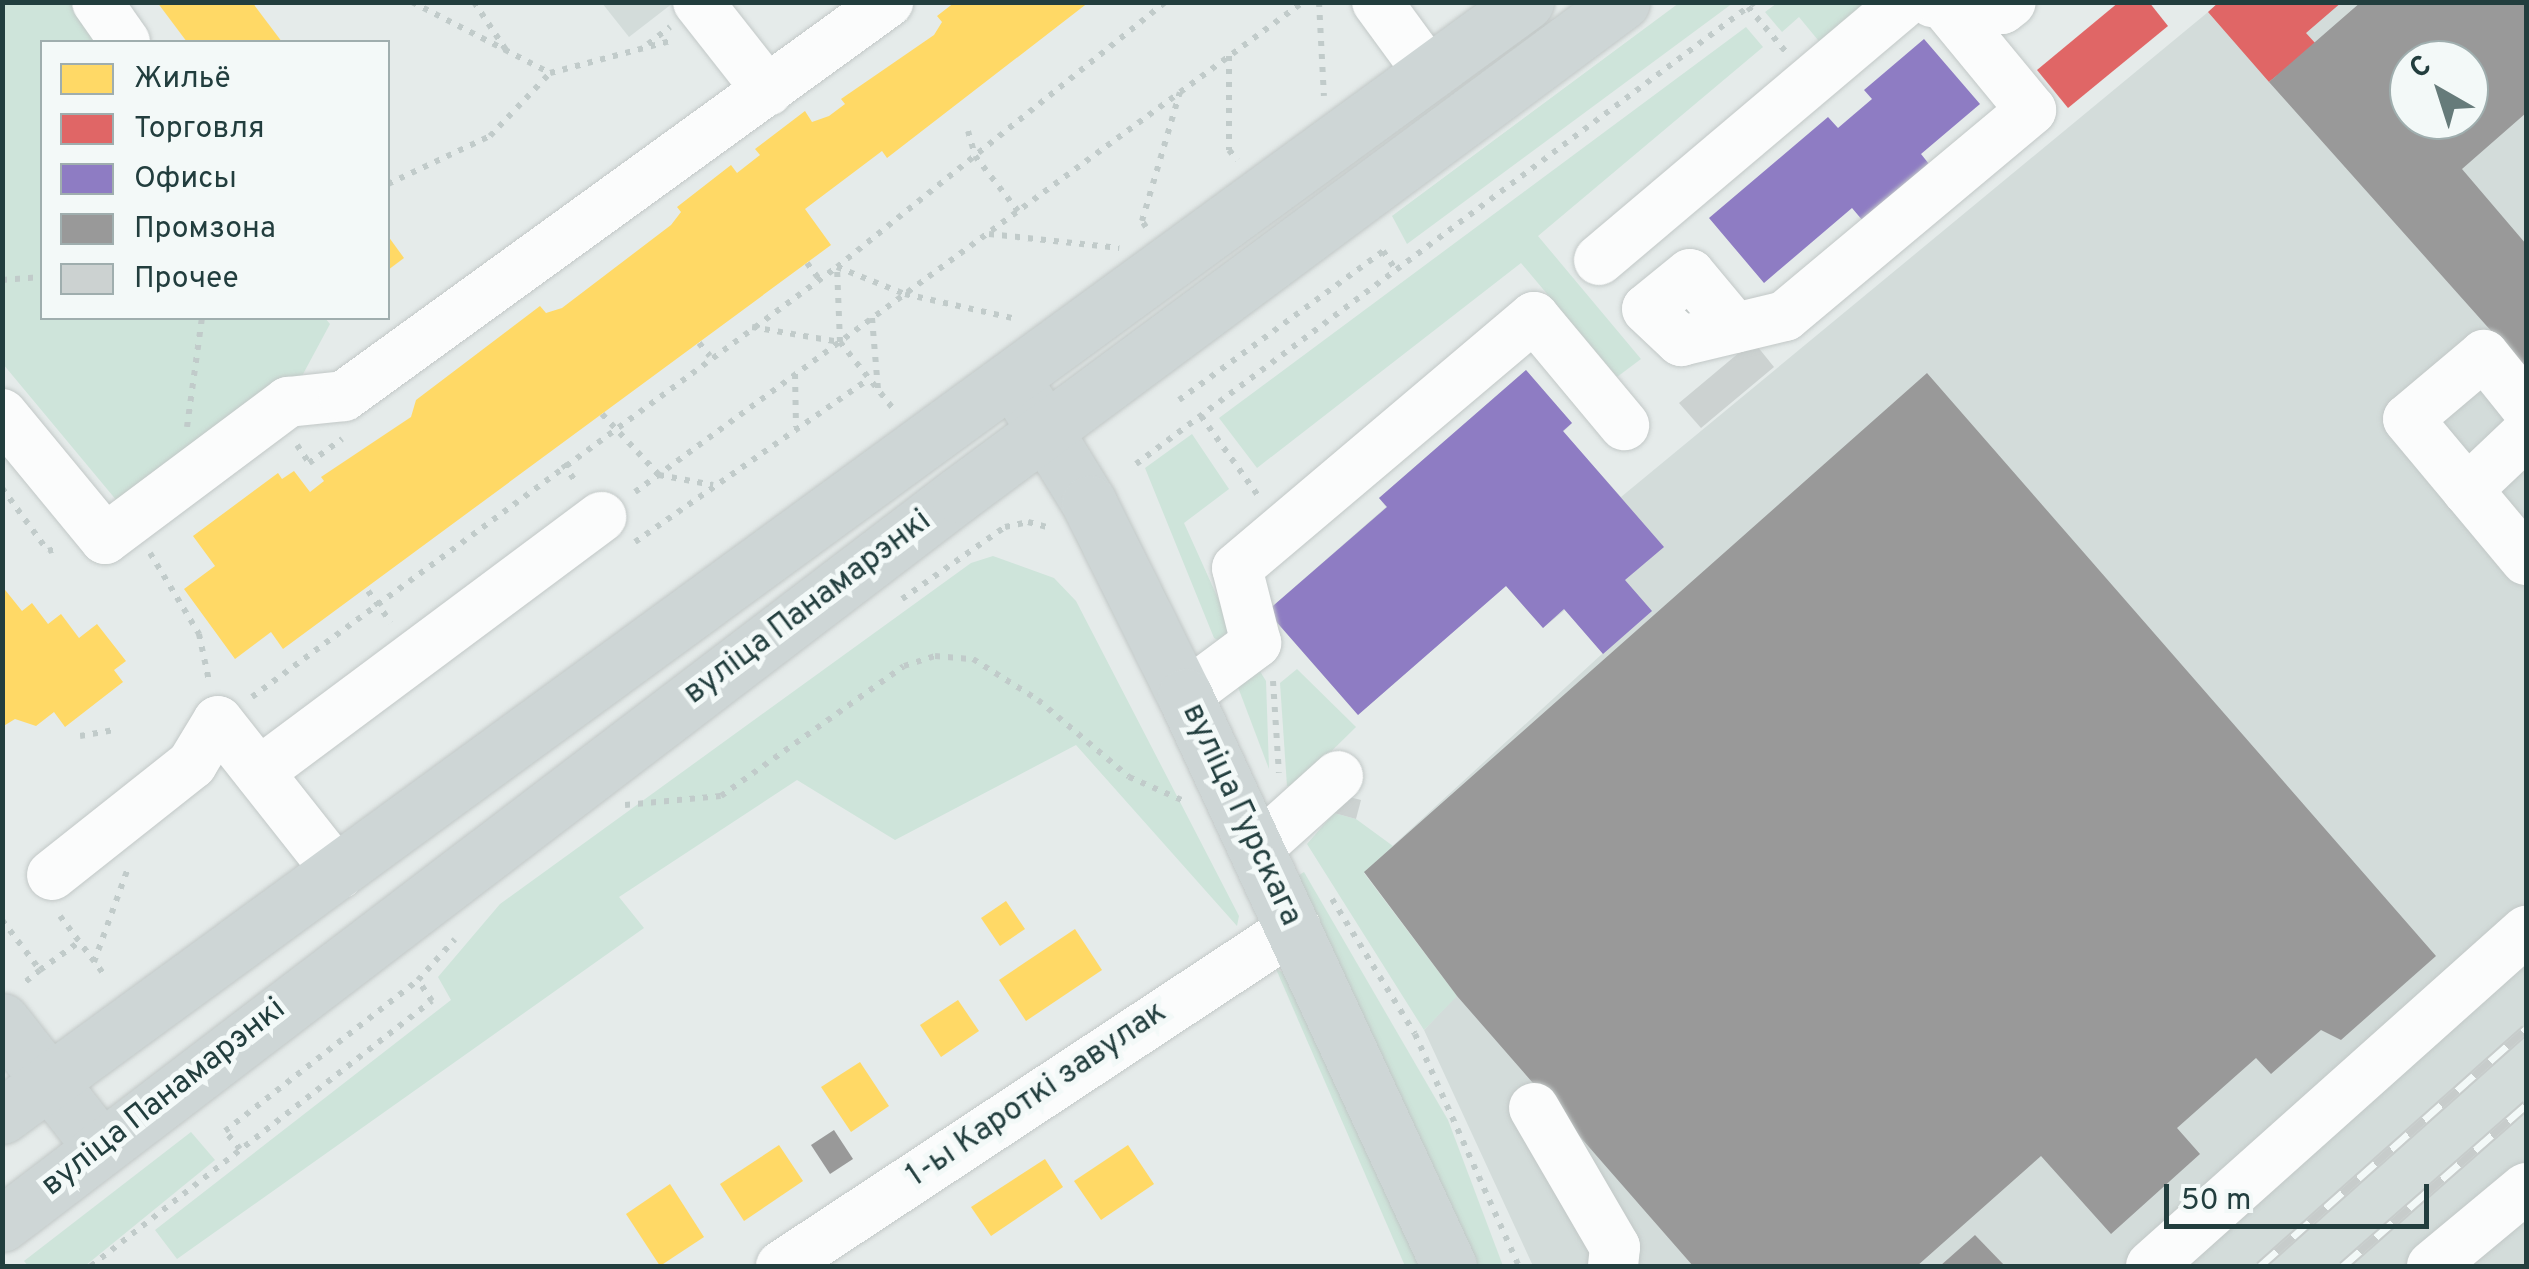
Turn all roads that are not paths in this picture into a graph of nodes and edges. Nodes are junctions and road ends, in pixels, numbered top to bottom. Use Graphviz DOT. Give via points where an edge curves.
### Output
graph roads {
  1 [pos="97,2"];
  2 [pos="888,2"];
  3 [pos="1377,2"];
  4 [pos="1526,2"];
  5 [pos="1622,2"];
  6 [pos="2010,2"];
  7 [pos="1927,4"];
  8 [pos="708,16"];
  9 [pos="125,40"];
  10 [pos="1429,74"];
  11 [pos="768,91"];
  12 [pos="1599,260"];
  13 [pos="1735,328"];
  14 [pos="1009,378"];
  15 [pos="2526,407"];
  16 [pos="2,414"];
  17 [pos="1624,425"];
  18 [pos="1049,430"];
  19 [pos="2526,434"];
  20 [pos="2467,490"];
  21 [pos="612,533"];
  22 [pos="2526,560"];
  23 [pos="1185,696"];
  24 [pos="259,772"];
  25 [pos="1338,776"];
  26 [pos="1257,849"];
  27 [pos="339,874"];
  28 [pos="54,887"];
  29 [pos="1311,909"];
  30 [pos="2526,931"];
  31 [pos="10,1004"];
  32 [pos="48,1081"];
  33 [pos="1534,1108"];
  34 [pos="2,1116"];
  35 [pos="100,1146"];
  36 [pos="2526,1188"];
  37 [pos="2,1224"];
  38 [pos="781,1266"];
  39 [pos="1448,1266"];
  40 [pos="1613,1266"];
  41 [pos="2151,1266"];
  42 [pos="2432,1266"];
  1 -- 9 [label="street"];
  2 -- 11 [label="street"];
  3 -- 10 [label="street"];
  4 -- 10 [label="main road, вуліца Панамарэнкі"];
  5 -- 18 [label="main road, вуліца Панамарэнкі"];
  6 -- 7 [label="street" via="2002,9"];
  7 -- 12 [label="street"];
  7 -- 13 [label="street" via="2031,110 1784,316"];
  8 -- 11 [label="street"];
  10 -- 14 [label="main road, вуліца Панамарэнкі"];
  11 -- 16 [label="street" via="344,396 288,402 105,539"];
  14 -- 18 [label="main road, вуліца Гурскага"];
  14 -- 27 [label="main road, вуліца Панамарэнкі"];
  15 -- 20 [label="street" via="2484,355 2408,419"];
  17 -- 23 [label="street" via="1534,317 1238,568 1256,643"];
  18 -- 23 [label="main road, вуліца Гурскага"];
  18 -- 35 [label="main road, вуліца Панамарэнкі"];
  19 -- 20 [label="street"];
  20 -- 22 [label="street"];
  21 -- 24 [label="street"];
  23 -- 26 [label="main road, вуліца Гурскага"];
  24 -- 27 [label="street"];
  24 -- 28 [label="street" via="218,721 192,764"];
  25 -- 26 [label="street"];
  26 -- 29 [label="main road, вуліца Гурскага"];
  27 -- 32 [label="main road, вуліца Панамарэнкі"];
  29 -- 38 [label="street, 1-ы Кароткі завулак"];
  29 -- 39 [label="main road, вуліца Гурскага"];
  30 -- 41 [label="street"];
  31 -- 32 [label="main road"];
  32 -- 34 [label="main road, вуліца Панамарэнкі"];
  32 -- 35 [label="main road"];
  33 -- 40 [label="street" via="1615,1247"];
  35 -- 37 [label="main road, вуліца Панамарэнкі"];
  36 -- 42 [label="street"];
}
